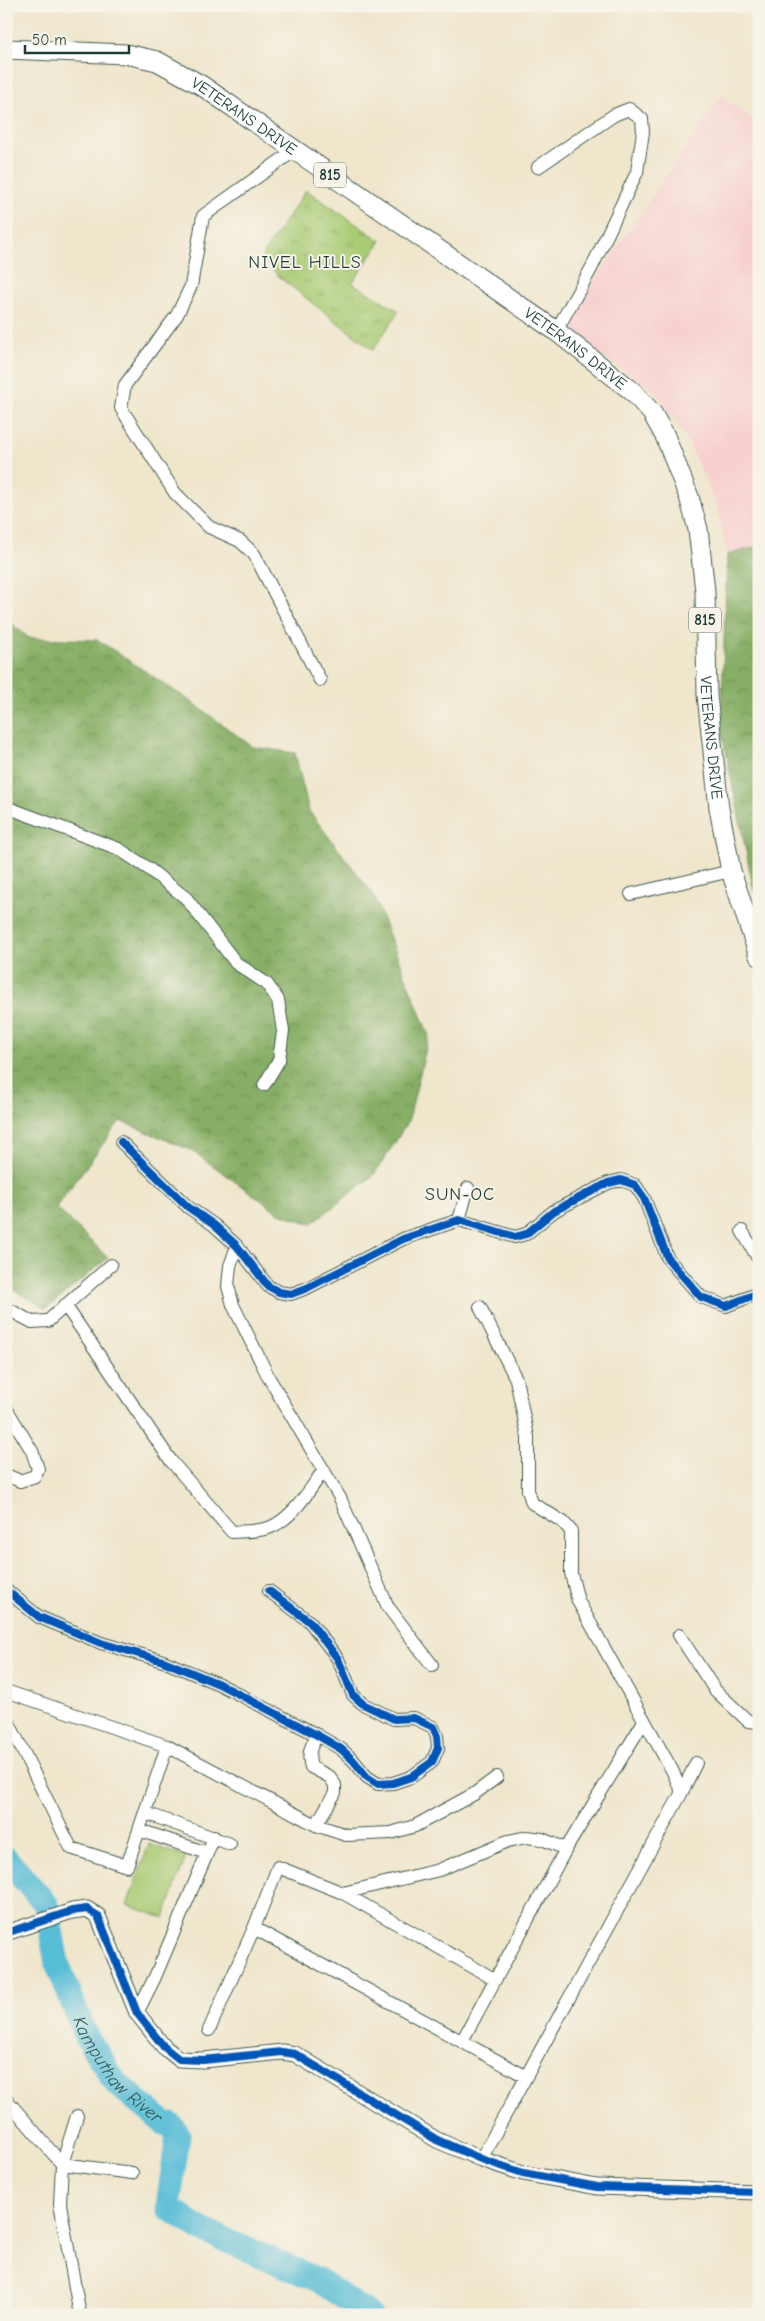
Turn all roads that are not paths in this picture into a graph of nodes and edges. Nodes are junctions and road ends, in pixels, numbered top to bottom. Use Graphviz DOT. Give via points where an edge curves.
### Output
graph roads {
  1 [pos="6,49"];
  2 [pos="295,150"];
  3 [pos="538,167"];
  4 [pos="556,332"];
  5 [pos="320,680"];
  6 [pos="6,807"];
  7 [pos="731,871"];
  8 [pos="631,894"];
  9 [pos="759,956"];
  10 [pos="264,1085"];
  11 [pos="121,1142"];
  12 [pos="468,1188"];
  13 [pos="459,1220"];
  14 [pos="742,1231"];
  15 [pos="237,1246"];
  16 [pos="759,1260"];
  17 [pos="111,1265"];
  18 [pos="759,1293"];
  19 [pos="65,1305"];
  20 [pos="480,1307"];
  21 [pos="6,1308"];
  22 [pos="6,1408"];
  23 [pos="324,1470"];
  24 [pos="6,1475"];
  25 [pos="6,1590"];
  26 [pos="269,1592"];
  27 [pos="679,1635"];
  28 [pos="432,1666"];
  29 [pos="6,1691"];
  30 [pos="6,1717"];
  31 [pos="644,1721"];
  32 [pos="759,1722"];
  33 [pos="317,1734"];
  34 [pos="166,1746"];
  35 [pos="696,1763"];
  36 [pos="497,1777"];
  37 [pos="682,1792"];
  38 [pos="146,1813"];
  39 [pos="316,1825"];
  40 [pos="140,1830"];
  41 [pos="214,1837"];
  42 [pos="230,1844"];
  43 [pos="566,1848"];
  44 [pos="207,1853"];
  45 [pos="343,1893"];
  46 [pos="254,1928"];
  47 [pos="6,1933"];
  48 [pos="494,1979"];
  49 [pos="137,2013"];
  50 [pos="210,2030"];
  51 [pos="462,2041"];
  52 [pos="525,2076"];
  53 [pos="6,2099"];
  54 [pos="77,2116"];
  55 [pos="481,2159"];
  56 [pos="62,2164"];
  57 [pos="132,2174"];
  58 [pos="759,2192"];
  59 [pos="80,2315"];
  1 -- 2 [label="main road, VETERANS DRIVE / 815" via="126,54 157,61 201,84"];
  2 -- 4 [label="main road, VETERANS DRIVE / 815"];
  2 -- 5 [label="street" via="203,216 191,286 177,316 124,386 121,408 175,493 209,527 240,541 254,554"];
  3 -- 4 [label="street" via="614,115 629,109 642,119 637,172 591,269"];
  4 -- 7 [label="main road, VETERANS DRIVE / 815" via="632,391 652,413 689,497 698,529 705,591 706,694 711,744"];
  6 -- 10 [label="street" via="119,849 149,869 186,898 236,963 267,984 278,1000 283,1031 279,1060"];
  7 -- 8 [label="street"];
  7 -- 9 [label="main road, VETERANS DRIVE / 815"];
  11 -- 15 [label="street" via="188,1206"];
  12 -- 13 [label="street"];
  13 -- 15 [label="street" via="403,1240 291,1294 268,1286"];
  13 -- 18 [label="street" via="515,1237 526,1234 554,1211 608,1183 621,1180 635,1185 640,1192 668,1259 701,1297 726,1306"];
  14 -- 16 [label="street"];
  15 -- 23 [label="street" via="228,1286 233,1304 269,1378"];
  17 -- 19 [label="street"];
  19 -- 21 [label="street" via="48,1321 40,1323"];
  19 -- 23 [label="street" via="171,1461 232,1532 272,1526 294,1510"];
  20 -- 31 [label="street" via="516,1379 528,1437 528,1490 532,1503 563,1522 571,1531 571,1573 578,1601"];
  22 -- 24 [label="street" via="32,1451 38,1469 35,1476 20,1481"];
  23 -- 28 [label="street" via="340,1498 388,1607"];
  25 -- 33 [label="street" via="39,1617 101,1643 163,1661 219,1684"];
  26 -- 33 [label="street" via="310,1622 338,1659 353,1695 363,1704 394,1719 414,1718 433,1727 438,1748 432,1762 411,1777 378,1784 366,1777 341,1749"];
  27 -- 32 [label="street" via="715,1690 748,1721"];
  29 -- 34 [label="street"];
  30 -- 40 [label="street" via="71,1848 127,1866"];
  31 -- 37 [label="street"];
  31 -- 43 [label="street"];
  33 -- 39 [label="street" via="308,1757 311,1767 330,1778 335,1785 335,1793"];
  34 -- 38 [label="street"];
  34 -- 39 [label="street"];
  35 -- 37 [label="street"];
  36 -- 39 [label="street" via="439,1814 391,1833 346,1835"];
  37 -- 52 [label="street"];
  38 -- 40 [label="street"];
  38 -- 41 [label="street"];
  40 -- 44 [label="street"];
  41 -- 42 [label="street"];
  41 -- 44 [label="street"];
  43 -- 45 [label="street" via="527,1837 508,1841 439,1870"];
  43 -- 48 [label="street"];
  44 -- 49 [label="street"];
  45 -- 46 [label="street" via="278,1867"];
  45 -- 48 [label="street"];
  46 -- 50 [label="street"];
  46 -- 51 [label="street"];
  47 -- 49 [label="street" via="87,1909 98,1916"];
  48 -- 51 [label="street"];
  49 -- 55 [label="street" via="164,2047 179,2059 202,2060 282,2052 295,2054 437,2140"];
  51 -- 52 [label="street"];
  52 -- 55 [label="street"];
  53 -- 56 [label="street"];
  54 -- 56 [label="street"];
  55 -- 58 [label="street" via="524,2173 597,2187"];
  56 -- 57 [label="street"];
  56 -- 59 [label="street" via="60,2204"];
}
